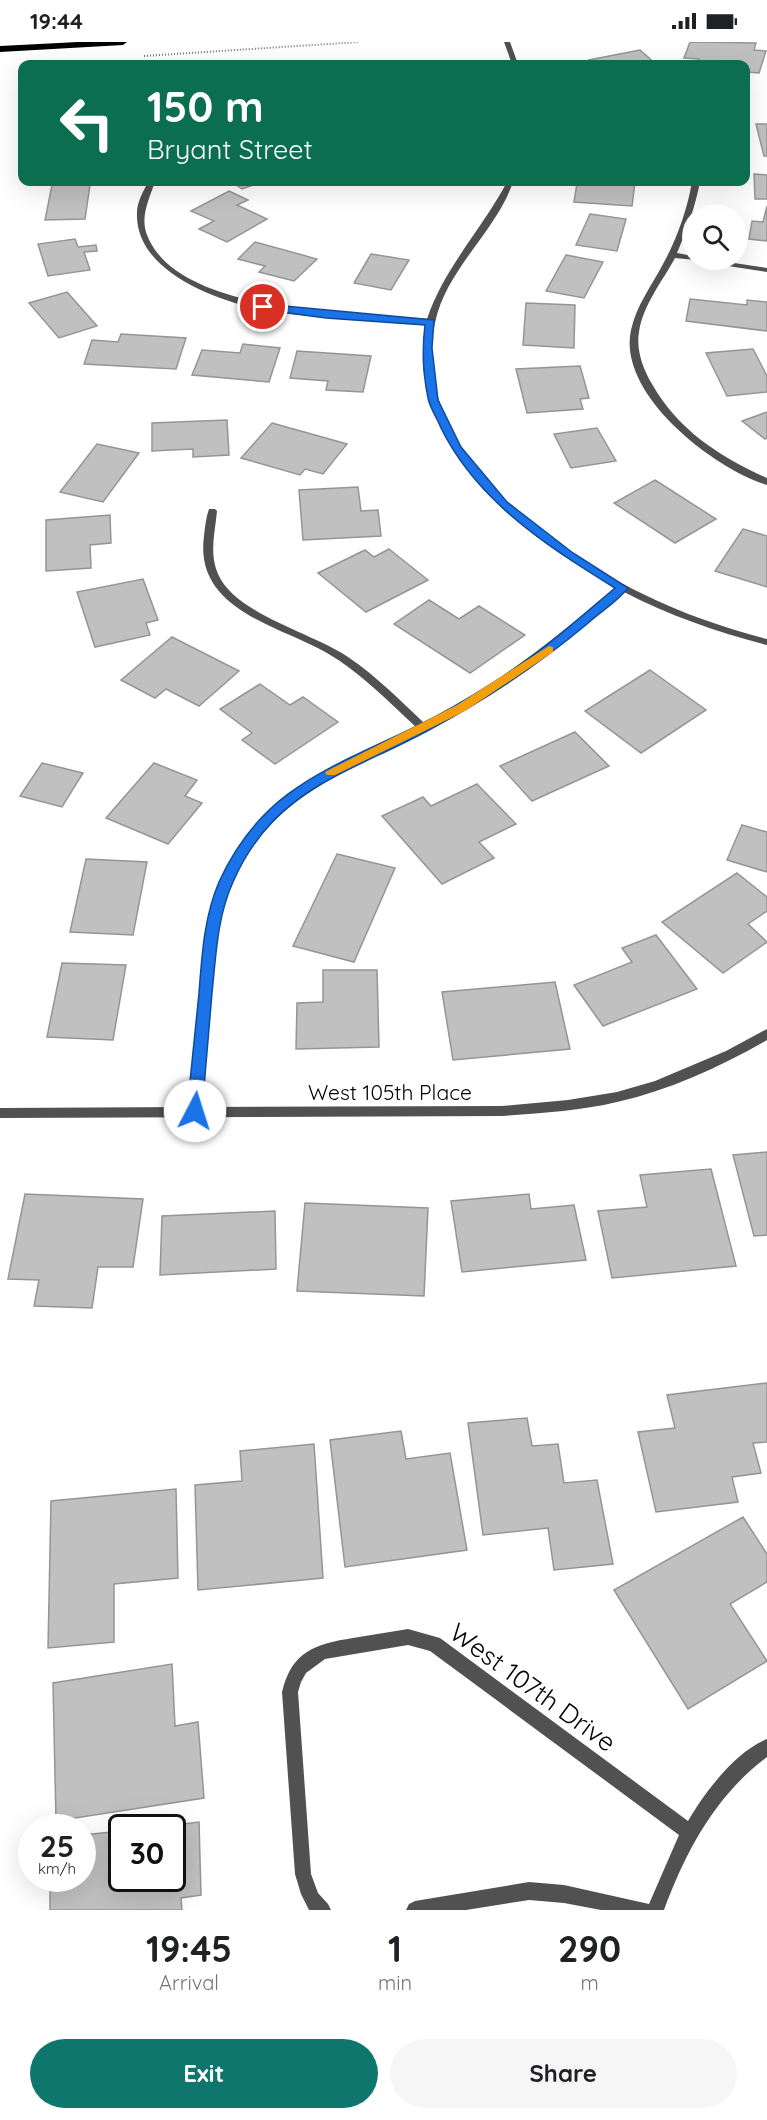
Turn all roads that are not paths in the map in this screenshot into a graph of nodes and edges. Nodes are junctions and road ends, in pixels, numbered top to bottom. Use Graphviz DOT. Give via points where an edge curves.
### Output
graph roads {
  1 [pos="123,42"];
  2 [pos="507,42"];
  3 [pos="0,49"];
  4 [pos="514,60"];
  5 [pos="149,186"];
  6 [pos="508,186"];
  7 [pos="695,186"];
  8 [pos="672,255"];
  9 [pos="682,256"];
  10 [pos="748,267"];
  11 [pos="767,270"];
  12 [pos="430,322"];
  13 [pos="767,482"];
  14 [pos="212,511"];
  15 [pos="622,588"];
  16 [pos="767,642"];
  17 [pos="423,728"];
  18 [pos="767,1034"];
  19 [pos="195,1111"];
  20 [pos="0,1113"];
  21 [pos="767,1747"];
  22 [pos="689,1832"];
  23 [pos="322,1910"];
  24 [pos="415,1910"];
  25 [pos="643,1910"];
  26 [pos="655,1910"];
  1 -- 3 [label="main road"];
  2 -- 4 [label="street"];
  5 -- 12 [label="street" via="139,208 143,235 161,262 187,281 274,309"];
  6 -- 12 [label="street" via="449,277"];
  7 -- 8 [label="street"];
  8 -- 9 [label="street"];
  8 -- 13 [label="street" via="635,329 637,364 657,402 689,437 709,453"];
  10 -- 11 [label="street"];
  12 -- 15 [label="street" via="427,348 433,400 456,447 504,505 569,555"];
  14 -- 17 [label="street" via="208,557 212,572 228,595 284,630 330,650 366,675"];
  15 -- 16 [label="street" via="710,625"];
  15 -- 17 [label="street" via="548,650 501,683"];
  17 -- 19 [label="street" via="347,763 295,793 241,854 225,883 212,927"];
  18 -- 19 [label="street, West 105th Place" via="730,1055 657,1086 568,1106 502,1111"];
  19 -- 20 [label="street, West 105th Place"];
  21 -- 22 [label="street" via="710,1800"];
  22 -- 23 [label="street, West 107th Drive" via="434,1644 408,1637 323,1651 296,1672 290,1692 303,1874 307,1890"];
  22 -- 26 [label="street" via="669,1868"];
  24 -- 25 [label="street" via="529,1891"];
}
